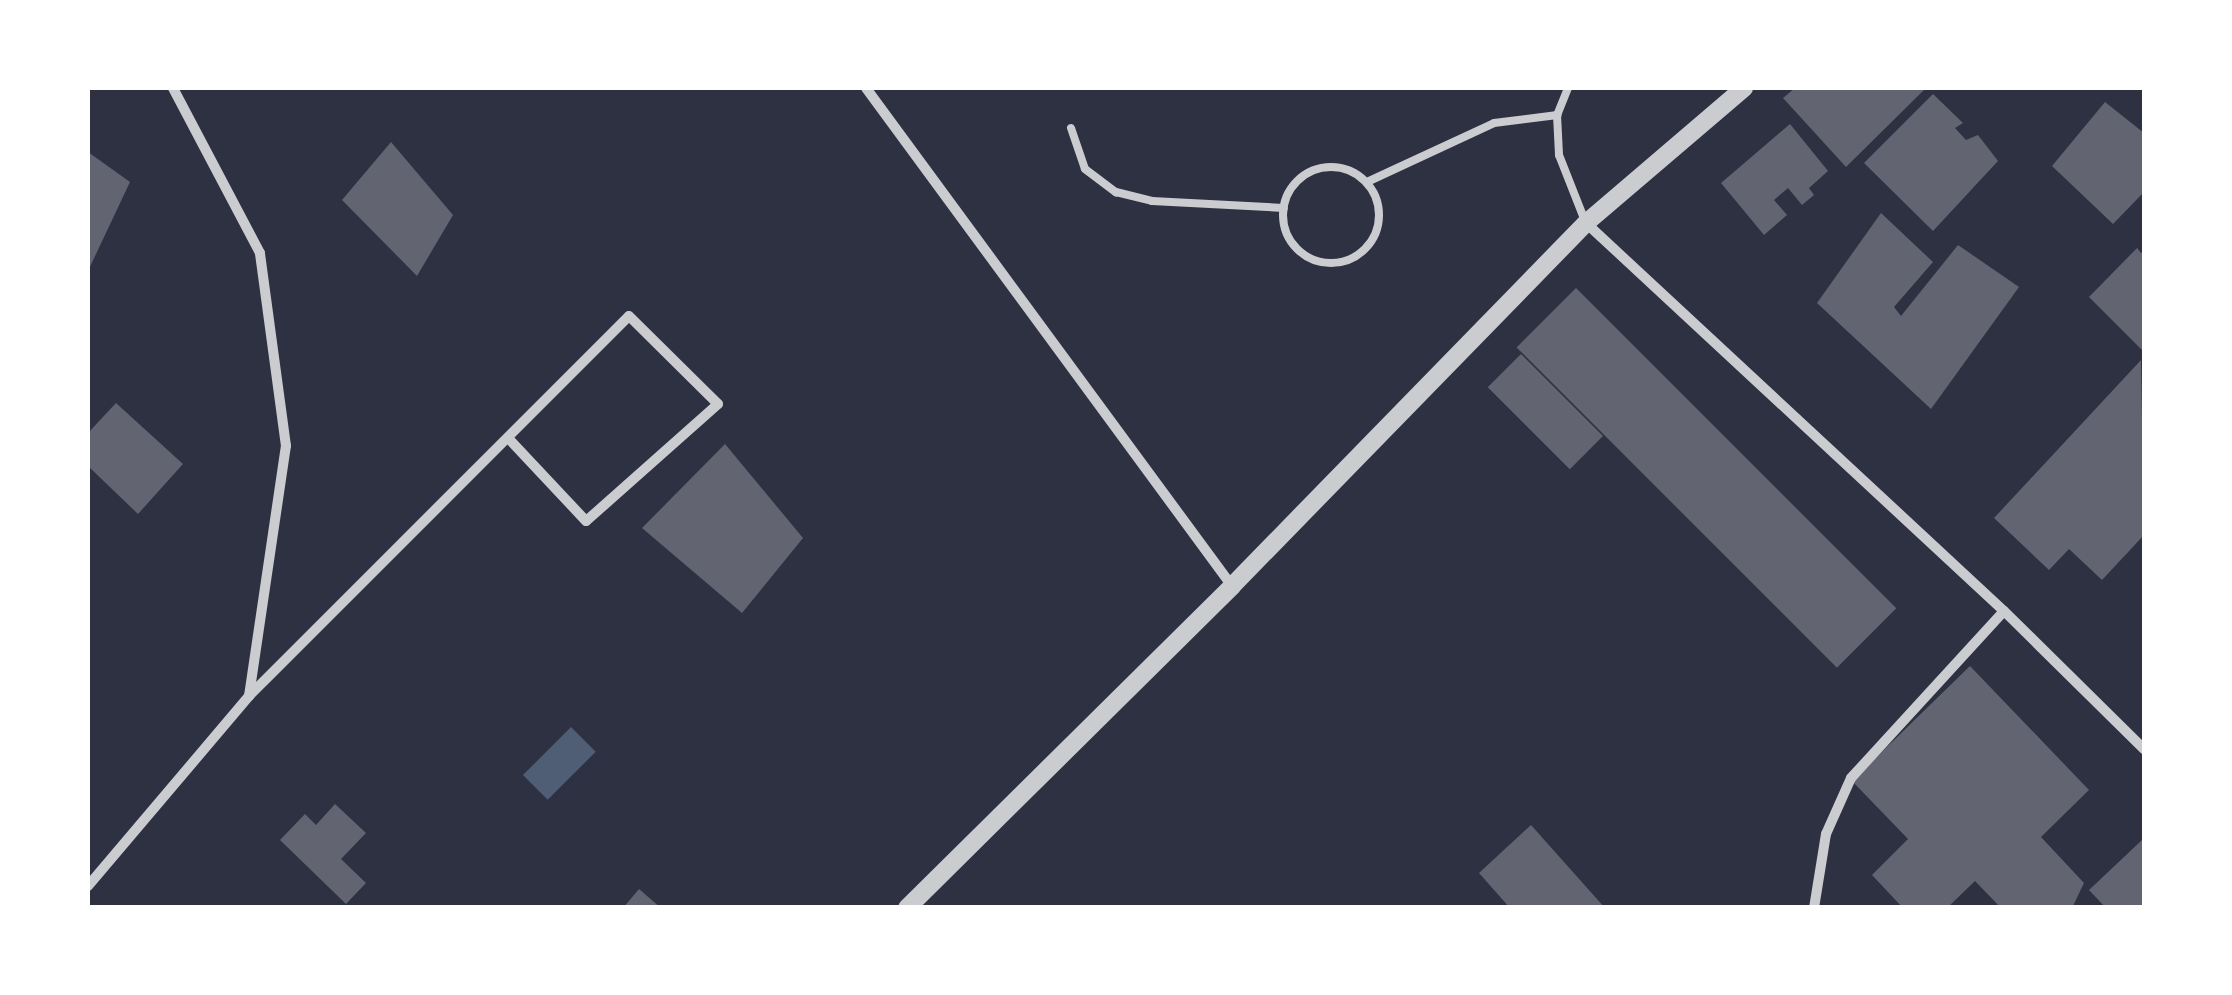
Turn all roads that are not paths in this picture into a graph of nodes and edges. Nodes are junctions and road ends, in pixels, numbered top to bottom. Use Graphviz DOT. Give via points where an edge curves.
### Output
graph roads {
  1 [pos="173,88"];
  2 [pos="866,88"];
  3 [pos="1568,88"];
  4 [pos="1744,88"];
  5 [pos="1556,115"];
  6 [pos="1071,128"];
  7 [pos="1367,182"];
  8 [pos="1284,208"];
  9 [pos="1586,223"];
  10 [pos="508,438"];
  11 [pos="1232,586"];
  12 [pos="2004,612"];
  13 [pos="249,696"];
  14 [pos="2144,750"];
  15 [pos="88,886"];
  16 [pos="908,908"];
  17 [pos="1814,908"];
  1 -- 13 [label="street" via="260,253 286,446"];
  2 -- 11 [label="street"];
  3 -- 5 [label="lane"];
  4 -- 9 [label="street"];
  5 -- 7 [label="lane" via="1494,123"];
  5 -- 9 [label="lane" via="1559,155"];
  6 -- 8 [label="lane" via="1085,169 1116,192 1152,201"];
  7 -- 8 [label="lane" via="1349,170 1308,173"];
  7 -- 8 [label="lane" via="1378,201 1379,222 1356,258 1314,261 1296,248"];
  9 -- 11 [label="street"];
  9 -- 12 [label="street"];
  10 -- 10 [label="street" via="630,316 718,404 586,521"];
  10 -- 13 [label="street"];
  11 -- 16 [label="street"];
  12 -- 14 [label="street"];
  12 -- 17 [label="street" via="1851,778 1826,834"];
  13 -- 15 [label="street"];
}
